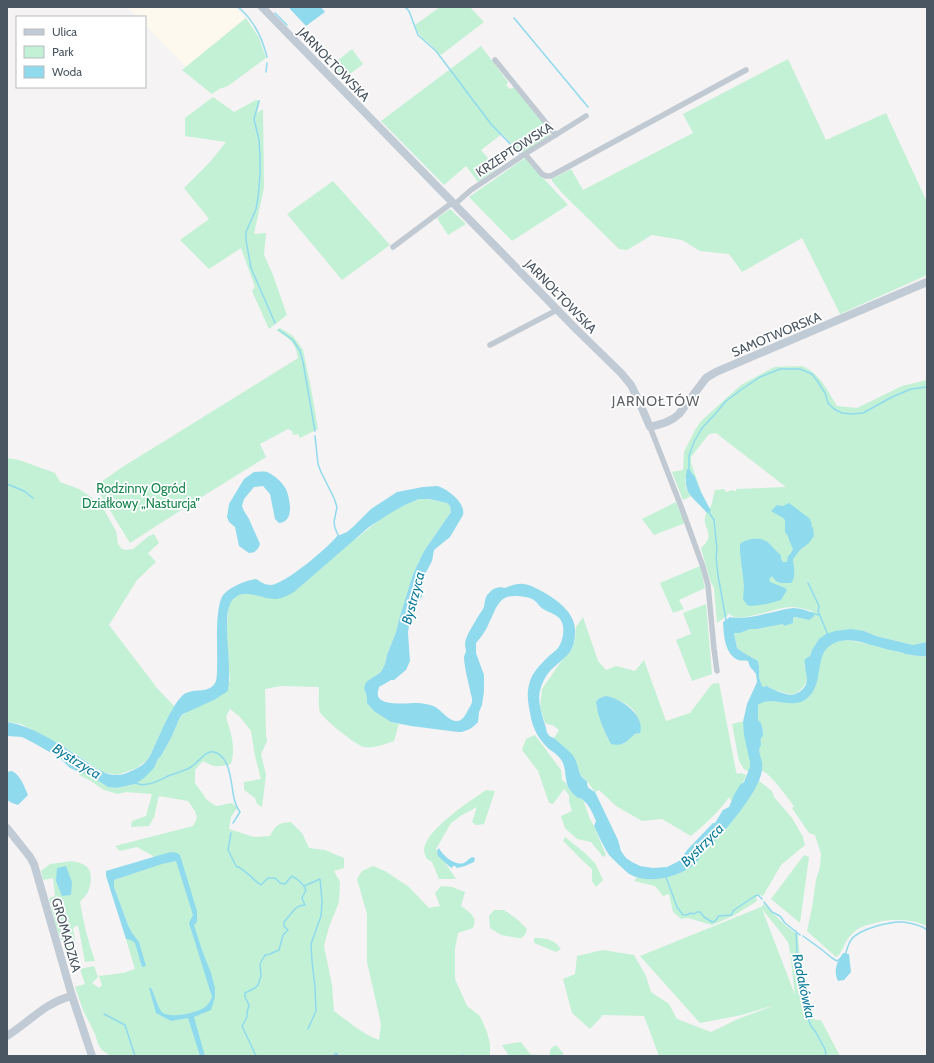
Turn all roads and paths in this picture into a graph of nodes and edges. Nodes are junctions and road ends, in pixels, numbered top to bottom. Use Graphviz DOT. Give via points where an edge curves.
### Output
graph roads {
  1 [pos="262,7"];
  2 [pos="495,60"];
  3 [pos="746,70"];
  4 [pos="586,116"];
  5 [pos="556,135"];
  6 [pos="526,154"];
  7 [pos="454,203"];
  8 [pos="393,247"];
  9 [pos="927,282"];
  10 [pos="557,310"];
  11 [pos="490,344"];
  12 [pos="650,427"];
  13 [pos="717,672"];
  14 [pos="7,828"];
  15 [pos="72,996"];
  16 [pos="7,1036"];
  17 [pos="92,1056"];
  1 -- 7 [label="street, JARNOŁTOWSKA"];
  2 -- 5 [label="street"];
  3 -- 6 [label="street" via="551,176 542,174"];
  4 -- 5 [label="street, KRZEPTOWSKA"];
  5 -- 6 [label="street, KRZEPTOWSKA"];
  6 -- 7 [label="street, KRZEPTOWSKA"];
  7 -- 8 [label="street, KRZEPTOWSKA"];
  7 -- 10 [label="street, JARNOŁTOWSKA"];
  9 -- 12 [label="street, SAMOTWORSKA" via="716,372 706,378 679,414 668,422"];
  10 -- 11 [label="street"];
  10 -- 12 [label="street, JARNOŁTOWSKA" via="626,379 636,393"];
  12 -- 13 [label="street, JARNOŁTOWSKA" via="708,585"];
  14 -- 15 [label="street, GROMADZKA" via="34,864"];
  15 -- 16 [label="street" via="45,1008"];
  15 -- 17 [label="street, GROMADZKA"];
}
